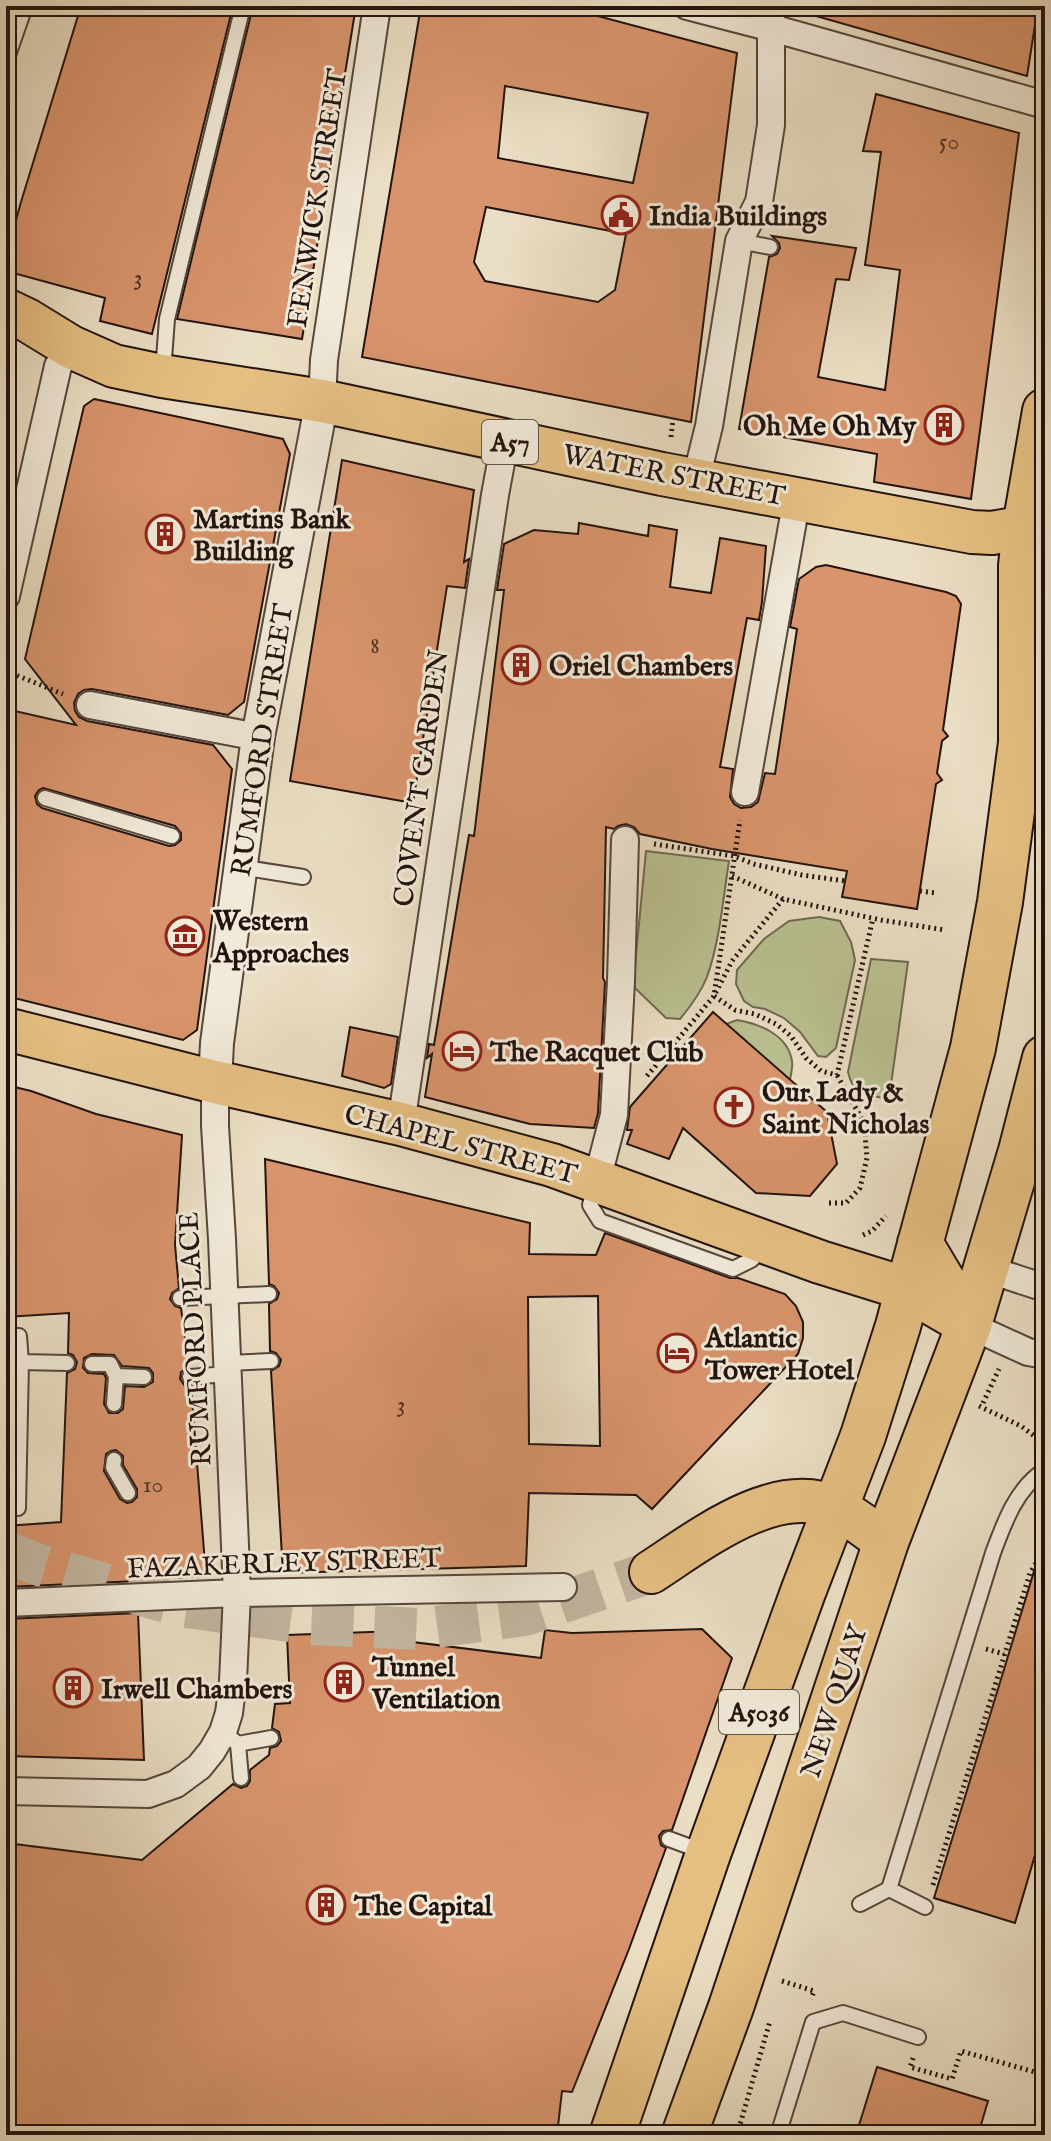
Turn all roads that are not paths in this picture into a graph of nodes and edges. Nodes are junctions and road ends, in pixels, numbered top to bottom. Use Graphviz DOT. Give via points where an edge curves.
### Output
graph roads {
  1 [pos="22,6"];
  2 [pos="243,6"];
  3 [pos="377,6"];
  4 [pos="687,6"];
  5 [pos="772,17"];
  6 [pos="6,52"];
  7 [pos="1045,105"];
  8 [pos="739,241"];
  9 [pos="770,247"];
  10 [pos="6,310"];
  11 [pos="71,347"];
  12 [pos="162,376"];
  13 [pos="322,401"];
  14 [pos="1045,411"];
  15 [pos="505,441"];
  16 [pos="696,479"];
  17 [pos="797,498"];
  18 [pos="1025,527"];
  19 [pos="6,596"];
  20 [pos="90,705"];
  21 [pos="258,737"];
  22 [pos="745,792"];
  23 [pos="45,798"];
  24 [pos="172,836"];
  25 [pos="625,840"];
  26 [pos="236,854"];
  27 [pos="303,877"];
  28 [pos="6,1029"];
  29 [pos="1041,1074"];
  30 [pos="215,1082"];
  31 [pos="401,1124"];
  32 [pos="597,1180"];
  33 [pos="922,1270"];
  34 [pos="1014,1278"];
  35 [pos="269,1294"];
  36 [pos="224,1296"];
  37 [pos="180,1298"];
  38 [pos="969,1325"];
  39 [pos="6,1336"];
  40 [pos="1045,1355"];
  41 [pos="271,1361"];
  42 [pos="21,1362"];
  43 [pos="63,1363"];
  44 [pos="92,1364"];
  45 [pos="227,1368"];
  46 [pos="116,1376"];
  47 [pos="144,1377"];
  48 [pos="190,1377"];
  49 [pos="114,1404"];
  50 [pos="114,1460"];
  51 [pos="1045,1470"];
  52 [pos="128,1493"];
  53 [pos="835,1507"];
  54 [pos="18,1508"];
  55 [pos="886,1542"];
  56 [pos="651,1572"];
  57 [pos="563,1587"];
  58 [pos="237,1593"];
  59 [pos="6,1603"];
  60 [pos="231,1738"];
  61 [pos="271,1738"];
  62 [pos="241,1778"];
  63 [pos="6,1791"];
  64 [pos="889,1889"];
  65 [pos="860,1904"];
  66 [pos="925,1907"];
  67 [pos="918,2037"];
  68 [pos="612,2135"];
  69 [pos="684,2135"];
  70 [pos="778,2135"];
  1 -- 6 [label="street"];
  2 -- 12 [label="lane" via="167,319"];
  3 -- 13 [label="street, FENWICK STREET"];
  4 -- 5 [label="street"];
  5 -- 7 [label="street"];
  5 -- 8 [label="street" via="771,125 759,202"];
  8 -- 9 [label="lane"];
  8 -- 16 [label="street"];
  10 -- 11 [label="main road, WATER STREET / A57"];
  11 -- 12 [label="main road, WATER STREET / A57" via="114,366"];
  11 -- 19 [label="street" via="55,377"];
  12 -- 13 [label="main road, WATER STREET / A57"];
  13 -- 15 [label="main road, WATER STREET / A57"];
  13 -- 21 [label="street, RUMFORD STREET"];
  14 -- 18 [label="highway, A5036"];
  15 -- 16 [label="main road, WATER STREET / A57"];
  15 -- 31 [label="street, COVENT GARDEN"];
  16 -- 17 [label="main road, WATER STREET / A57"];
  17 -- 18 [label="main road, WATER STREET / A57" via="972,532"];
  17 -- 22 [label="street"];
  18 -- 33 [label="highway, A5036" via="1021,743 1000,902"];
  20 -- 21 [label="street"];
  21 -- 26 [label="street, RUMFORD STREET"];
  23 -- 24 [label="lane"];
  25 -- 32 [label="street" via="614,1115"];
  26 -- 27 [label="lane"];
  26 -- 30 [label="street, RUMFORD STREET"];
  28 -- 30 [label="main road, CHAPEL STREET"];
  29 -- 34 [label="highway, A5036"];
  30 -- 31 [label="main road, CHAPEL STREET"];
  30 -- 36 [label="street, RUMFORD PLACE"];
  31 -- 32 [label="main road, CHAPEL STREET"];
  32 -- 33 [label="main road, CHAPEL STREET" via="820,1262"];
  33 -- 34 [label="main road"];
  33 -- 38 [label="highway"];
  33 -- 53 [label="highway, A5036"];
  34 -- 38 [label="highway, NEW QUAY / A5036"];
  35 -- 36 [label="lane"];
  36 -- 37 [label="lane"];
  36 -- 45 [label="street, RUMFORD PLACE"];
  38 -- 40 [label="street"];
  38 -- 55 [label="highway, NEW QUAY / A5036"];
  39 -- 42 [label="lane" via="19,1336"];
  41 -- 45 [label="lane"];
  42 -- 43 [label="lane"];
  42 -- 54 [label="lane"];
  44 -- 46 [label="lane" via="110,1364"];
  45 -- 48 [label="lane"];
  45 -- 58 [label="street, RUMFORD PLACE"];
  46 -- 47 [label="lane"];
  46 -- 49 [label="lane"];
  50 -- 52 [label="lane"];
  51 -- 64 [label="lane" via="1033,1477 1004,1522"];
  53 -- 55 [label="main road"];
  53 -- 56 [label="main road" via="802,1499 769,1506"];
  53 -- 68 [label="highway, A5036" via="689,1846"];
  55 -- 69 [label="highway, NEW QUAY / A5036"];
  57 -- 58 [label="street, FAZAKERLEY STREET"];
  58 -- 59 [label="street, FAZAKERLEY STREET"];
  58 -- 60 [label="street, RUMFORD PLACE"];
  60 -- 61 [label="lane"];
  60 -- 62 [label="lane"];
  60 -- 63 [label="street" via="176,1784 148,1794"];
  64 -- 65 [label="lane"];
  64 -- 66 [label="lane"];
  67 -- 70 [label="lane" via="843,2013 813,2022"];
}
